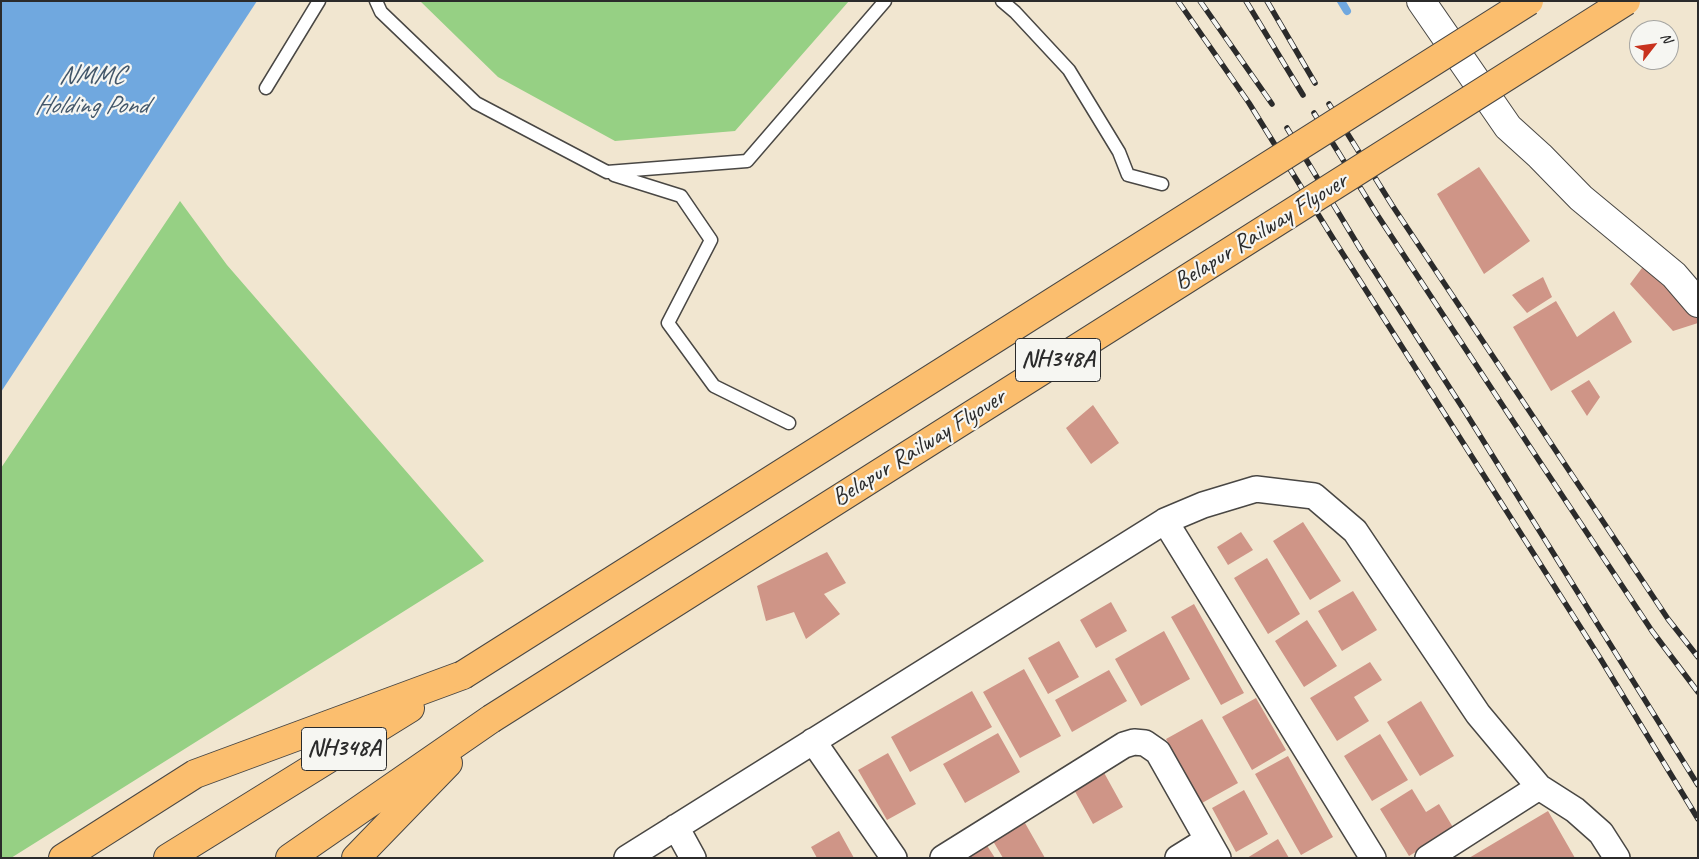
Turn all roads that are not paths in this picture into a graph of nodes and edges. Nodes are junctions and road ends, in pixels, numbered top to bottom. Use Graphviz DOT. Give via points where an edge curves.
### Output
graph roads {
  1 [pos="319,1"];
  2 [pos="376,1"];
  3 [pos="885,1"];
  4 [pos="1002,1"];
  5 [pos="1421,1"];
  6 [pos="1529,1"];
  7 [pos="1626,1"];
  8 [pos="266,88"];
  9 [pos="607,172"];
  10 [pos="1162,184"];
  11 [pos="1698,303"];
  12 [pos="788,423"];
  13 [pos="1165,521"];
  14 [pos="463,675"];
  15 [pos="491,719"];
  16 [pos="813,741"];
  17 [pos="1540,787"];
  18 [pos="676,827"];
  19 [pos="1212,849"];
  20 [pos="64,858"];
  21 [pos="168,858"];
  22 [pos="290,858"];
  23 [pos="356,858"];
  24 [pos="627,858"];
  25 [pos="693,858"];
  26 [pos="894,858"];
  27 [pos="943,858"];
  28 [pos="1178,858"];
  29 [pos="1373,858"];
  30 [pos="1428,858"];
  31 [pos="1617,858"];
  1 -- 8 [label="lane"];
  2 -- 9 [label="lane" via="381,12 476,103"];
  3 -- 9 [label="lane" via="747,162"];
  4 -- 10 [label="lane" via="1069,70 1119,152 1128,175"];
  5 -- 11 [label="street" via="1508,127 1581,198 1674,275"];
  6 -- 14 [label="highway, Belapur Railway Flyover / NH348A, bridge"];
  7 -- 15 [label="highway, Belapur Railway Flyover / NH348A, bridge"];
  9 -- 12 [label="lane" via="680,196 711,240 668,323 714,386"];
  13 -- 16 [label="street"];
  13 -- 17 [label="street" via="1256,489 1314,496 1355,531 1478,714"];
  13 -- 29 [label="street"];
  14 -- 20 [label="highway" via="195,774"];
  14 -- 21 [label="highway, NH348A"];
  15 -- 22 [label="highway, NH348A"];
  15 -- 23 [label="highway"];
  16 -- 18 [label="street"];
  16 -- 26 [label="street"];
  17 -- 30 [label="street"];
  17 -- 31 [label="street" via="1575,810 1601,834"];
  18 -- 24 [label="street"];
  18 -- 25 [label="street"];
  19 -- 27 [label="street" via="1158,752 1145,743 1134,742 1124,744"];
  19 -- 28 [label="street"];
}
